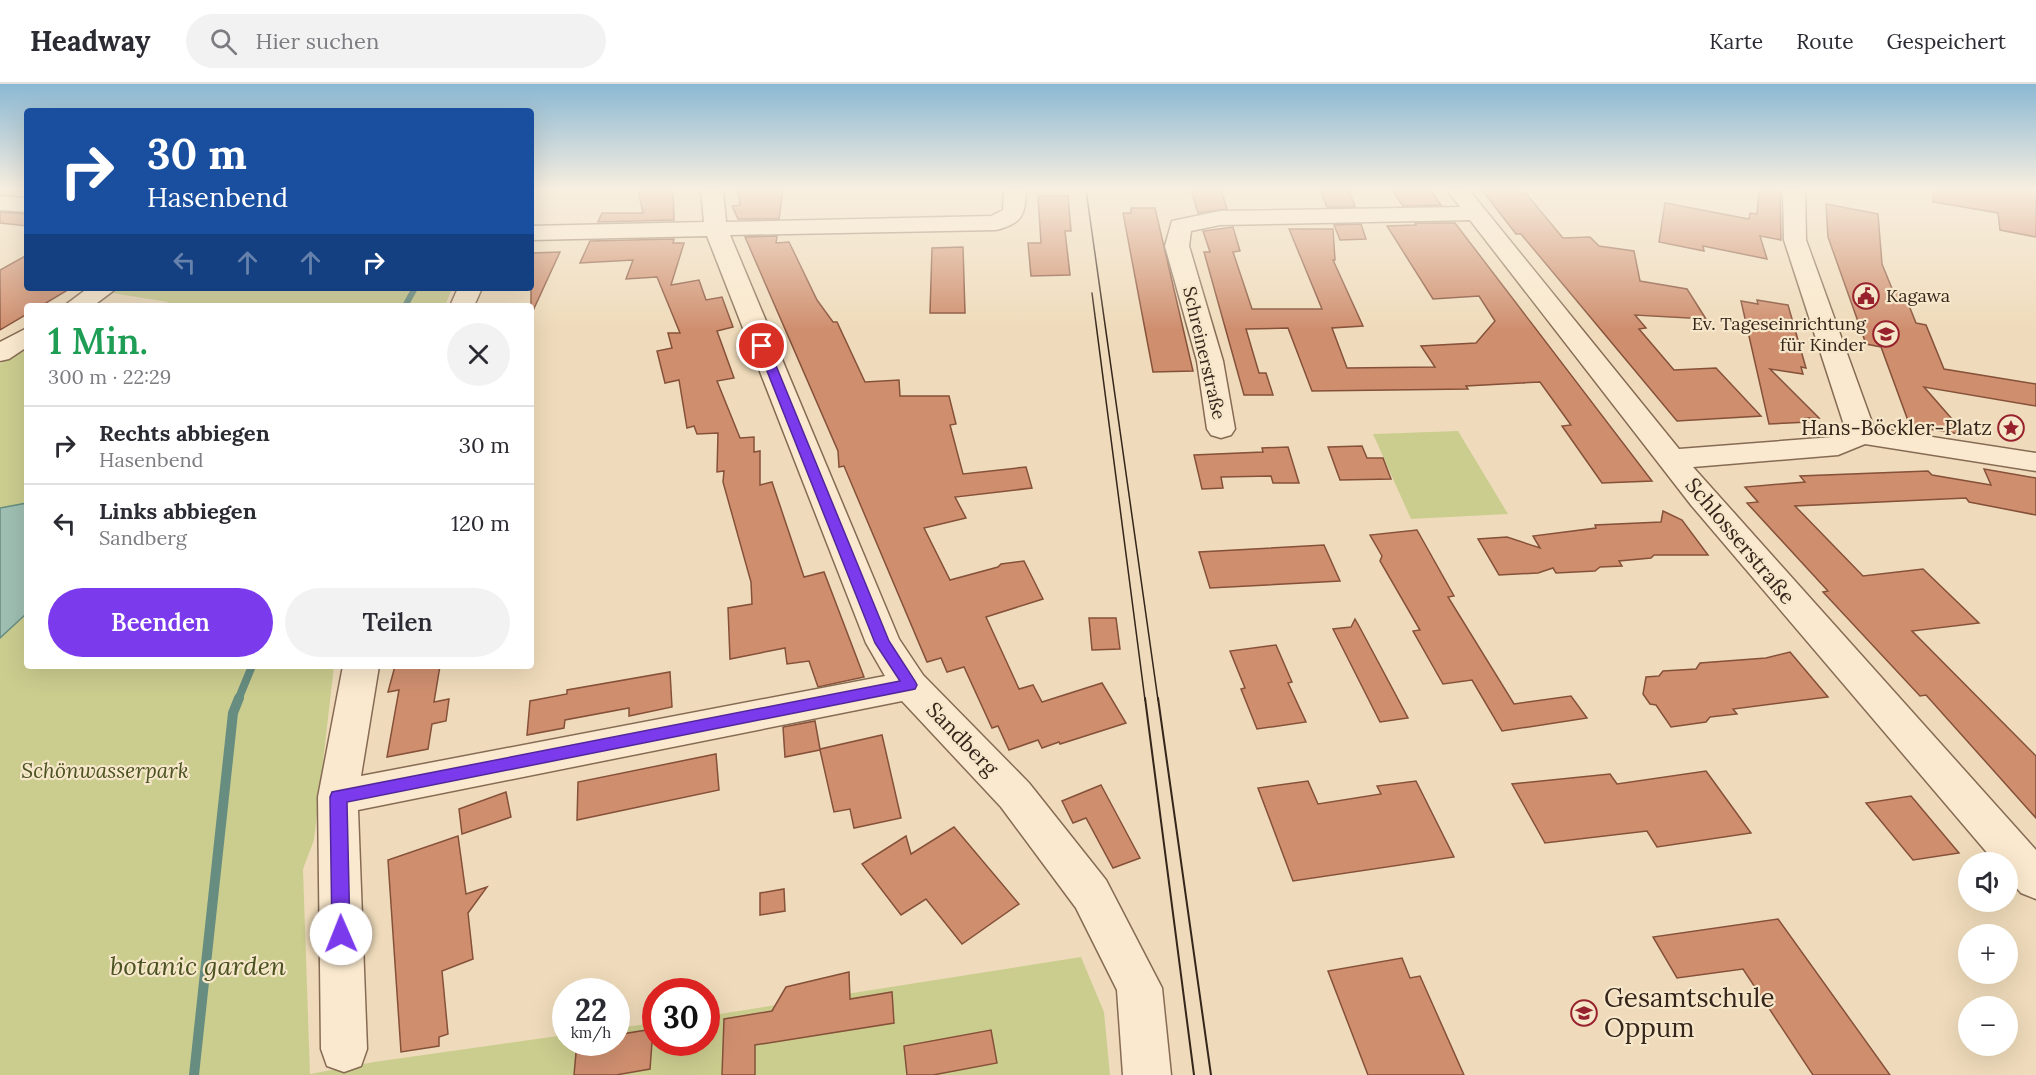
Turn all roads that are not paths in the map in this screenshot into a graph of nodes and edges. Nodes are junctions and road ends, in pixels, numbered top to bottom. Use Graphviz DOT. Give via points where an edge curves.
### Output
graph roads {
  1 [pos="719,236"];
  2 [pos="1178,236"];
  3 [pos="1495,236"];
  4 [pos="1795,236"];
  5 [pos="100,291"];
  6 [pos="81,303"];
  7 [pos="24,338"];
  8 [pos="0,353"];
  9 [pos="1221,429"];
  10 [pos="1862,435"];
  11 [pos="1672,459"];
  12 [pos="2036,462"];
  13 [pos="360,669"];
  14 [pos="910,685"];
  15 [pos="338,797"];
  16 [pos="2036,880"];
  17 [pos="344,1049"];
  18 [pos="1147,1075"];
  1 -- 14 [label="street, Sandberg" via="883,643"];
  2 -- 9 [label="street, Schreinerstraße" via="1177,246 1210,361"];
  3 -- 11 [label="street, Schlosserstraße"];
  4 -- 10 [label="street"];
  5 -- 6 [label="street"];
  7 -- 8 [label="street"];
  10 -- 11 [label="street" via="1839,446"];
  10 -- 12 [label="street"];
  11 -- 16 [label="street, Schlosserstraße"];
  13 -- 15 [label="street"];
  14 -- 15 [label="street"];
  14 -- 18 [label="street, Sandberg" via="1015,795 1091,894 1139,988"];
  15 -- 17 [label="street"];
}
